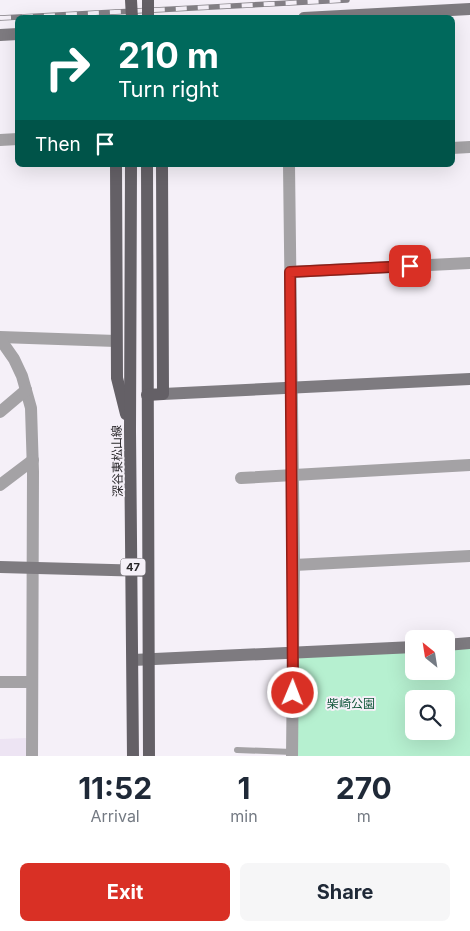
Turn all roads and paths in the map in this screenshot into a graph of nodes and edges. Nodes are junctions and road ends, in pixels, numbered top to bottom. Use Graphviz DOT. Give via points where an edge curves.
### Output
graph roads {
  1 [pos="132,0"];
  2 [pos="148,0"];
  3 [pos="470,9"];
  4 [pos="132,15"];
  5 [pos="148,15"];
  6 [pos="359,15"];
  7 [pos="15,34"];
  8 [pos="0,35"];
  9 [pos="15,139"];
  10 [pos="0,140"];
  11 [pos="470,147"];
  12 [pos="455,148"];
  13 [pos="116,167"];
  14 [pos="131,167"];
  15 [pos="147,167"];
  16 [pos="162,167"];
  17 [pos="289,167"];
  18 [pos="470,263"];
  19 [pos="290,272"];
  20 [pos="0,338"];
  21 [pos="116,341"];
  22 [pos="470,379"];
  23 [pos="290,389"];
  24 [pos="26,390"];
  25 [pos="162,394"];
  26 [pos="147,395"];
  27 [pos="0,412"];
  28 [pos="130,431"];
  29 [pos="32,460"];
  30 [pos="470,465"];
  31 [pos="293,475"];
  32 [pos="241,478"];
  33 [pos="0,486"];
  34 [pos="470,556"];
  35 [pos="294,565"];
  36 [pos="0,567"];
  37 [pos="32,570"];
  38 [pos="133,570"];
  39 [pos="148,571"];
  40 [pos="470,643"];
  41 [pos="455,644"];
  42 [pos="405,647"];
  43 [pos="294,653"];
  44 [pos="148,659"];
  45 [pos="133,660"];
  46 [pos="0,682"];
  47 [pos="32,682"];
  48 [pos="237,750"];
  49 [pos="292,754"];
  50 [pos="32,756"];
  51 [pos="134,756"];
  52 [pos="149,756"];
  1 -- 4 [label="main road, bridge"];
  2 -- 5 [label="main road, bridge"];
  3 -- 6 [label="street"];
  7 -- 8 [label="street"];
  9 -- 10 [label="street"];
  11 -- 12 [label="street"];
  13 -- 21 [label="main road"];
  14 -- 28 [label="main road, 深谷東松山線 / 47"];
  15 -- 26 [label="main road, 47"];
  16 -- 25 [label="main road"];
  17 -- 19 [label="street"];
  18 -- 19 [label="street"];
  19 -- 23 [label="street"];
  20 -- 21 [label="street"];
  20 -- 24 [label="street" via="14,359"];
  21 -- 28 [label="main road" via="117,378"];
  22 -- 23 [label="street"];
  23 -- 25 [label="street"];
  23 -- 31 [label="street"];
  24 -- 27 [label="street"];
  24 -- 29 [label="street" via="31,408"];
  25 -- 26 [label="main road"];
  26 -- 39 [label="main road, 47"];
  28 -- 38 [label="main road, 深谷東松山線 / 47"];
  29 -- 33 [label="street"];
  29 -- 37 [label="street"];
  30 -- 31 [label="street"];
  31 -- 32 [label="street"];
  31 -- 35 [label="street"];
  34 -- 35 [label="street"];
  35 -- 43 [label="street"];
  36 -- 37 [label="street"];
  37 -- 38 [label="street"];
  37 -- 47 [label="street"];
  38 -- 39 [label="street"];
  38 -- 45 [label="main road, 深谷東松山線 / 47"];
  39 -- 44 [label="main road, 47"];
  40 -- 41 [label="street"];
  42 -- 43 [label="street"];
  43 -- 44 [label="street"];
  43 -- 49 [label="street"];
  44 -- 45 [label="street"];
  44 -- 52 [label="main road, 47"];
  45 -- 51 [label="main road, 深谷東松山線 / 47"];
  46 -- 47 [label="street"];
  47 -- 50 [label="street"];
  48 -- 49 [label="lane"];
}
